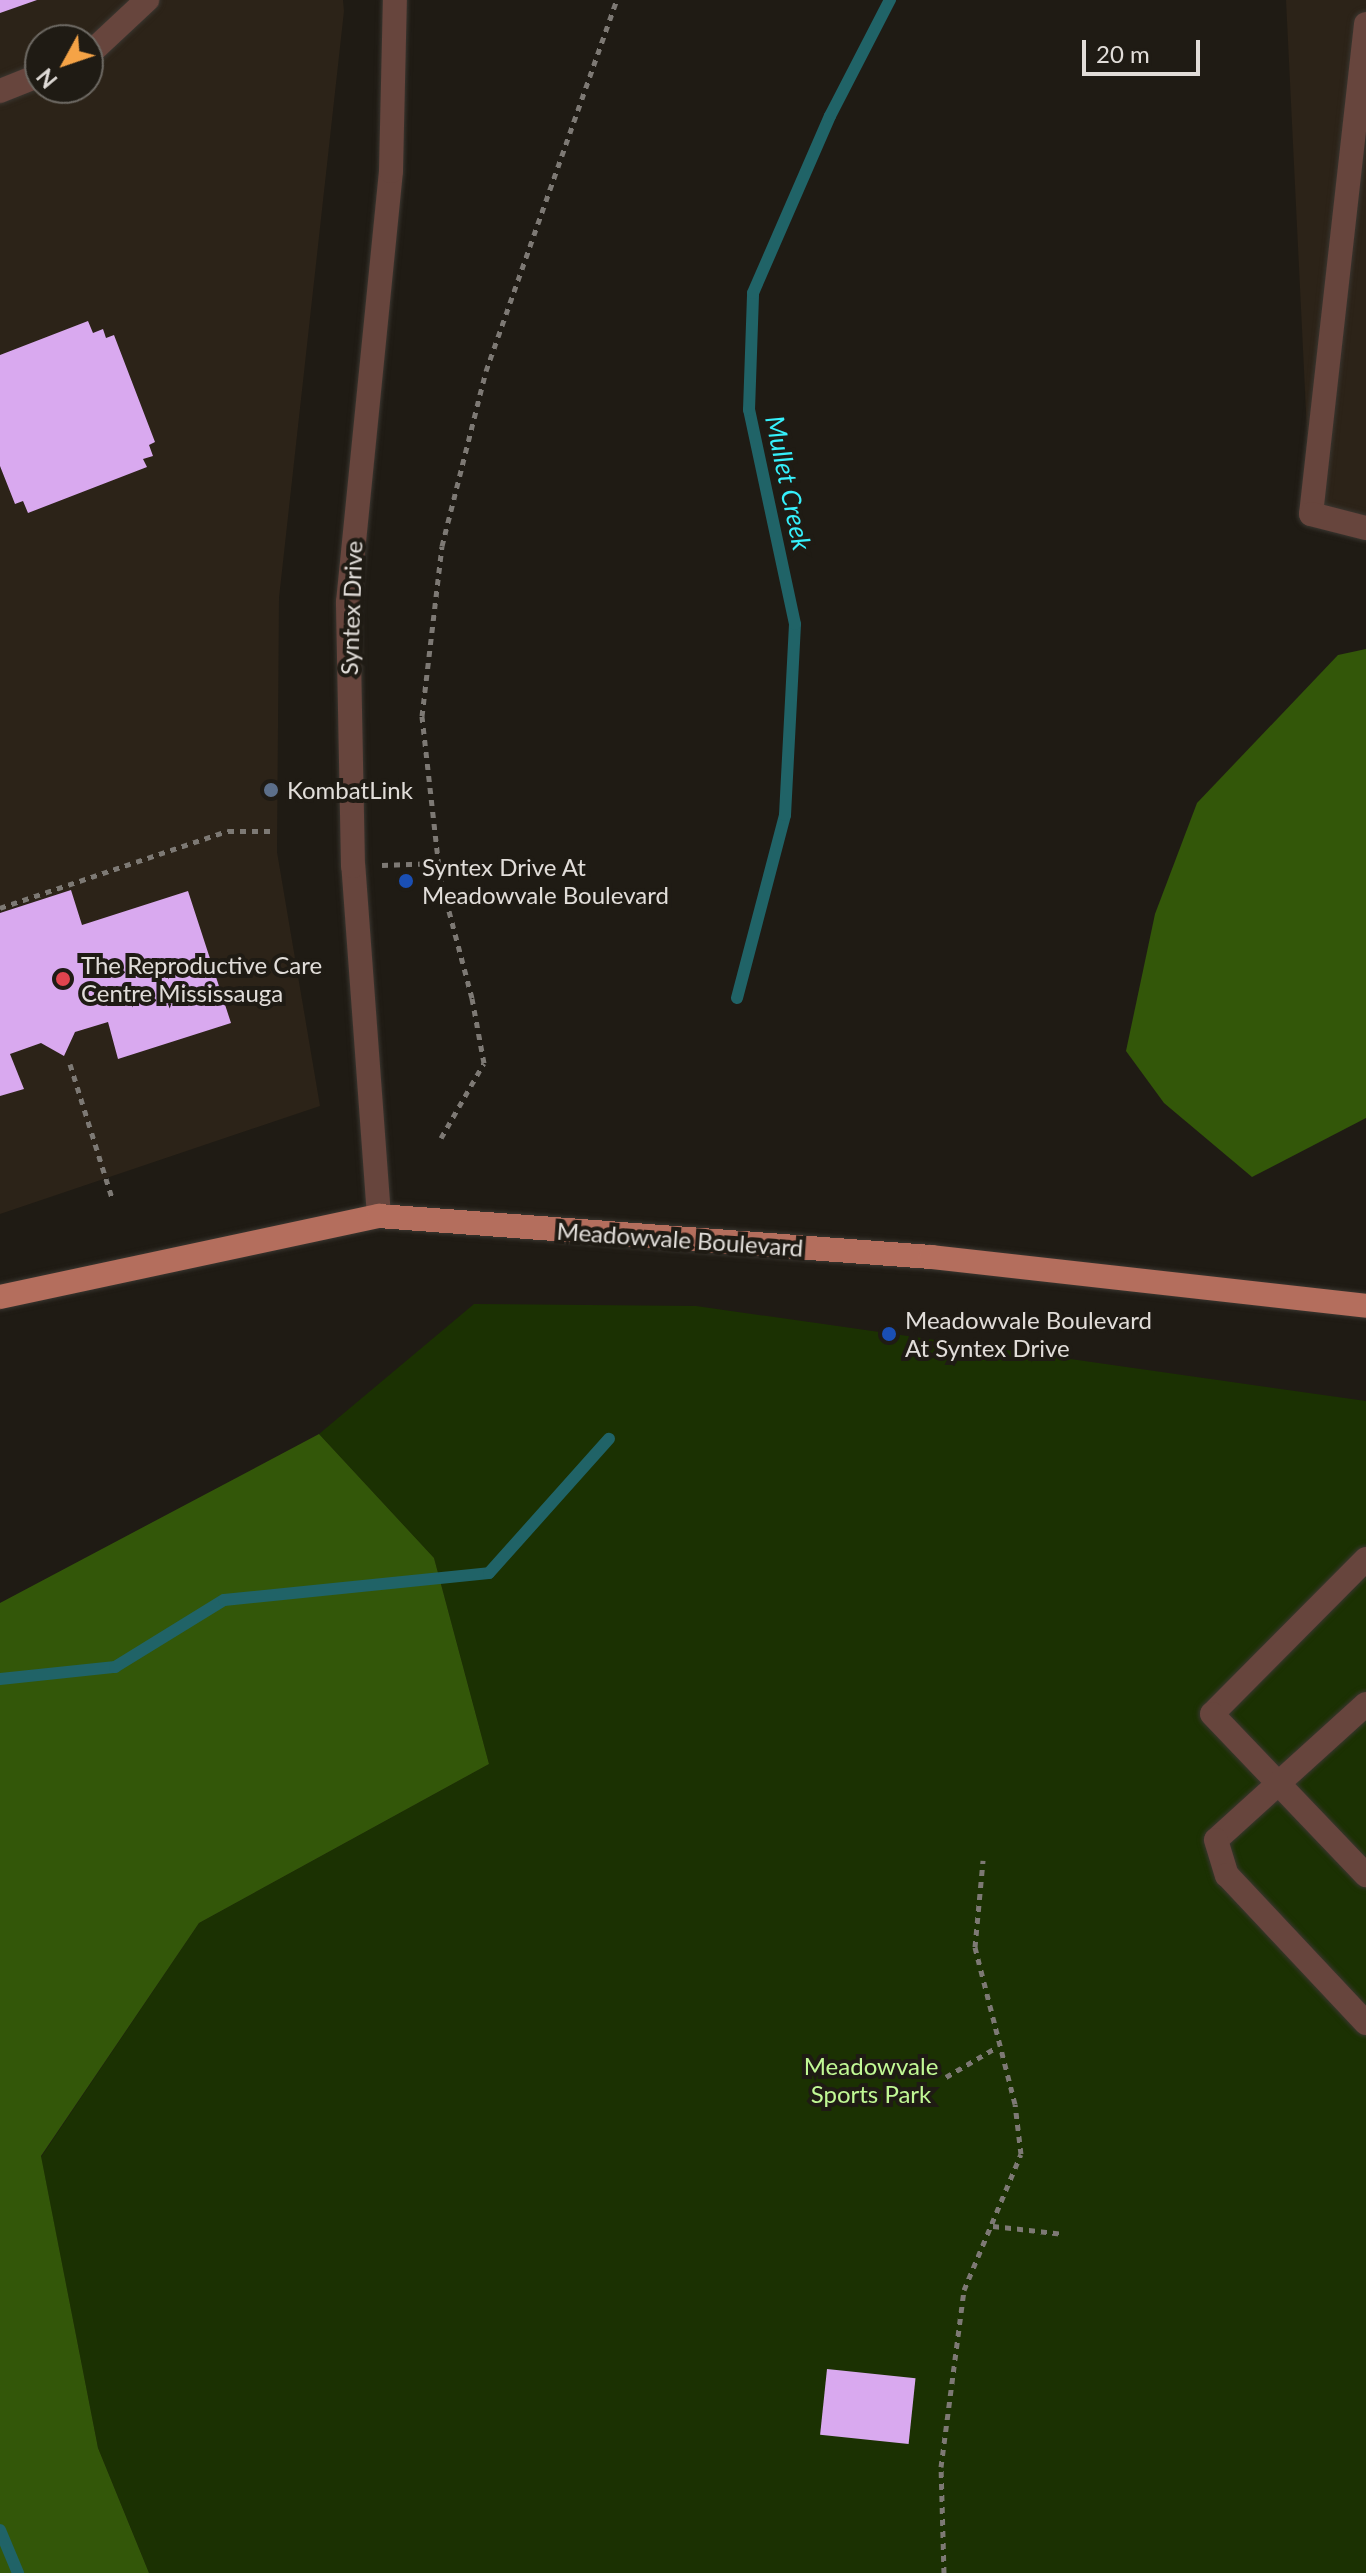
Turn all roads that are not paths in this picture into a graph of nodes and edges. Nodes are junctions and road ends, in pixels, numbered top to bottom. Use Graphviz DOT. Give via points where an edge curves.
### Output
graph roads {
  1 [pos="147,0"];
  2 [pos="395,0"];
  3 [pos="1366,24"];
  4 [pos="104,40"];
  5 [pos="24,81"];
  6 [pos="0,91"];
  7 [pos="1366,528"];
  8 [pos="379,1216"];
  9 [pos="0,1297"];
  10 [pos="1366,1306"];
  11 [pos="1366,1559"];
  12 [pos="1366,1704"];
  13 [pos="1279,1784"];
  14 [pos="1366,1875"];
  15 [pos="1366,2023"];
  1 -- 4 [label="street"];
  2 -- 8 [label="street, Syntex Drive" via="391,171 348,602 353,866"];
  3 -- 7 [label="street" via="1311,514"];
  5 -- 6 [label="street"];
  8 -- 9 [label="main road, Meadowvale Boulevard"];
  8 -- 10 [label="main road, Meadowvale Boulevard" via="931,1257"];
  11 -- 13 [label="street" via="1212,1714"];
  12 -- 13 [label="street"];
  13 -- 14 [label="street"];
  13 -- 15 [label="street" via="1216,1840 1227,1875"];
}
